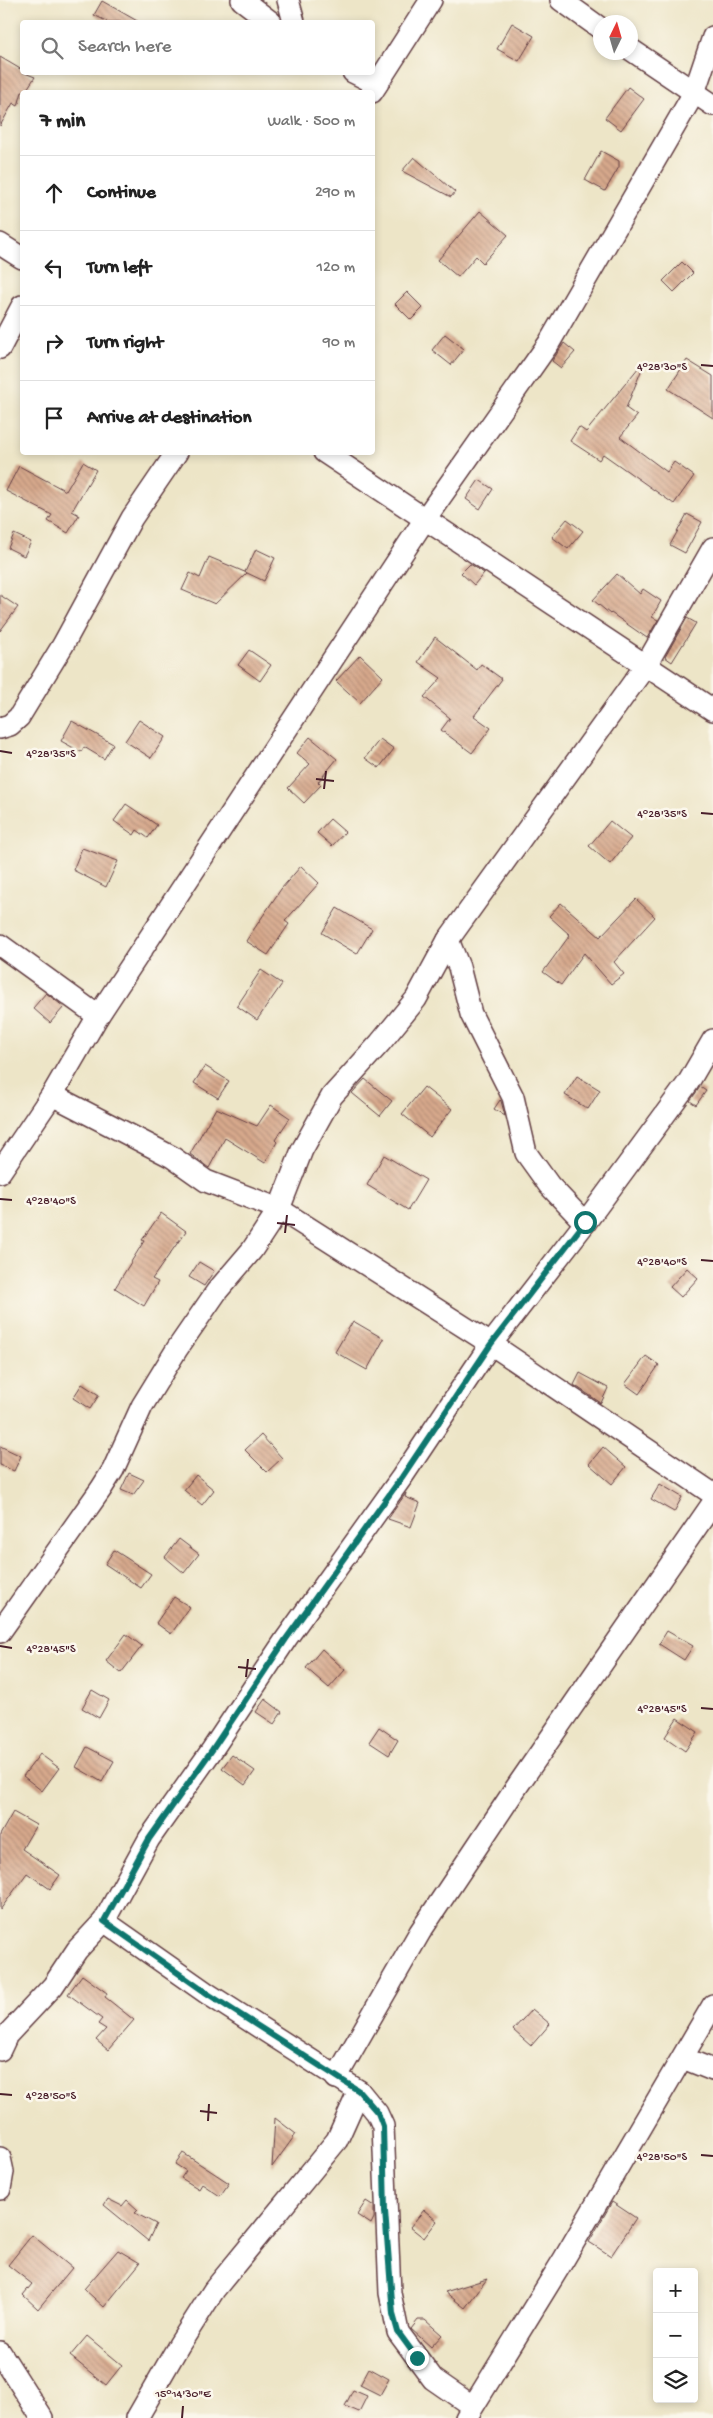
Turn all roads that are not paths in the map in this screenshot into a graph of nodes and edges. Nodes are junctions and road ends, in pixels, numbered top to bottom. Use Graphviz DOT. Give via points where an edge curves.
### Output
graph roads {
  1 [pos="242,0"];
  2 [pos="288,0"];
  3 [pos="431,0"];
  4 [pos="561,0"];
  5 [pos="268,20"];
  6 [pos="293,20"];
  7 [pos="593,23"];
  8 [pos="713,37"];
  9 [pos="638,54"];
  10 [pos="357,75"];
  11 [pos="375,88"];
  12 [pos="694,93"];
  13 [pos="713,105"];
  14 [pos="0,244"];
  15 [pos="20,257"];
  16 [pos="20,310"];
  17 [pos="0,348"];
  18 [pos="175,455"];
  19 [pos="329,455"];
  20 [pos="425,519"];
  21 [pos="713,548"];
  22 [pos="646,665"];
  23 [pos="713,710"];
  24 [pos="0,728"];
  25 [pos="448,940"];
  26 [pos="0,945"];
  27 [pos="98,1016"];
  28 [pos="713,1040"];
  29 [pos="52,1095"];
  30 [pos="3,1161"];
  31 [pos="279,1209"];
  32 [pos="585,1222"];
  33 [pos="491,1344"];
  34 [pos="713,1494"];
  35 [pos="713,1503"];
  36 [pos="0,1632"];
  37 [pos="104,1921"];
  38 [pos="713,2005"];
  39 [pos="0,2050"];
  40 [pos="683,2058"];
  41 [pos="713,2070"];
  42 [pos="336,2078"];
  43 [pos="359,2091"];
  44 [pos="0,2158"];
  45 [pos="0,2189"];
  46 [pos="0,2352"];
  47 [pos="469,2412"];
  48 [pos="42,2418"];
  49 [pos="138,2418"];
  1 -- 5 [label="street"];
  2 -- 6 [label="street"];
  3 -- 11 [label="street"];
  4 -- 7 [label="street"];
  8 -- 12 [label="street"];
  9 -- 12 [label="street"];
  10 -- 11 [label="street"];
  12 -- 13 [label="street"];
  12 -- 20 [label="street" via="549,343"];
  14 -- 15 [label="street"];
  16 -- 17 [label="street"];
  18 -- 24 [label="street" via="132,518 19,717"];
  19 -- 20 [label="street"];
  20 -- 22 [label="street"];
  20 -- 27 [label="street"];
  21 -- 22 [label="street"];
  22 -- 23 [label="street"];
  22 -- 25 [label="street"];
  25 -- 31 [label="street" via="416,999 332,1096 302,1150"];
  25 -- 32 [label="street" via="471,1014 513,1097 526,1153 549,1185"];
  26 -- 27 [label="street"];
  27 -- 29 [label="street"];
  28 -- 32 [label="street" via="688,1083"];
  29 -- 30 [label="street"];
  29 -- 31 [label="street" via="172,1157 206,1181"];
  31 -- 33 [label="street"];
  31 -- 36 [label="street" via="177,1349 142,1406 109,1476"];
  32 -- 33 [label="street"];
  33 -- 34 [label="street"];
  33 -- 37 [label="street" via="149,1839"];
  35 -- 42 [label="street" via="420,1932"];
  37 -- 39 [label="street" via="77,1950 53,1986 7,2036"];
  37 -- 42 [label="street"];
  38 -- 40 [label="street"];
  40 -- 41 [label="street"];
  40 -- 47 [label="street" via="530,2316"];
  42 -- 43 [label="street"];
  43 -- 47 [label="street" via="378,2113 383,2126 390,2293 398,2332 433,2379"];
  43 -- 49 [label="street" via="337,2140 214,2290"];
  44 -- 45 [label="street" via="3,2172"];
  46 -- 48 [label="street"];
}
